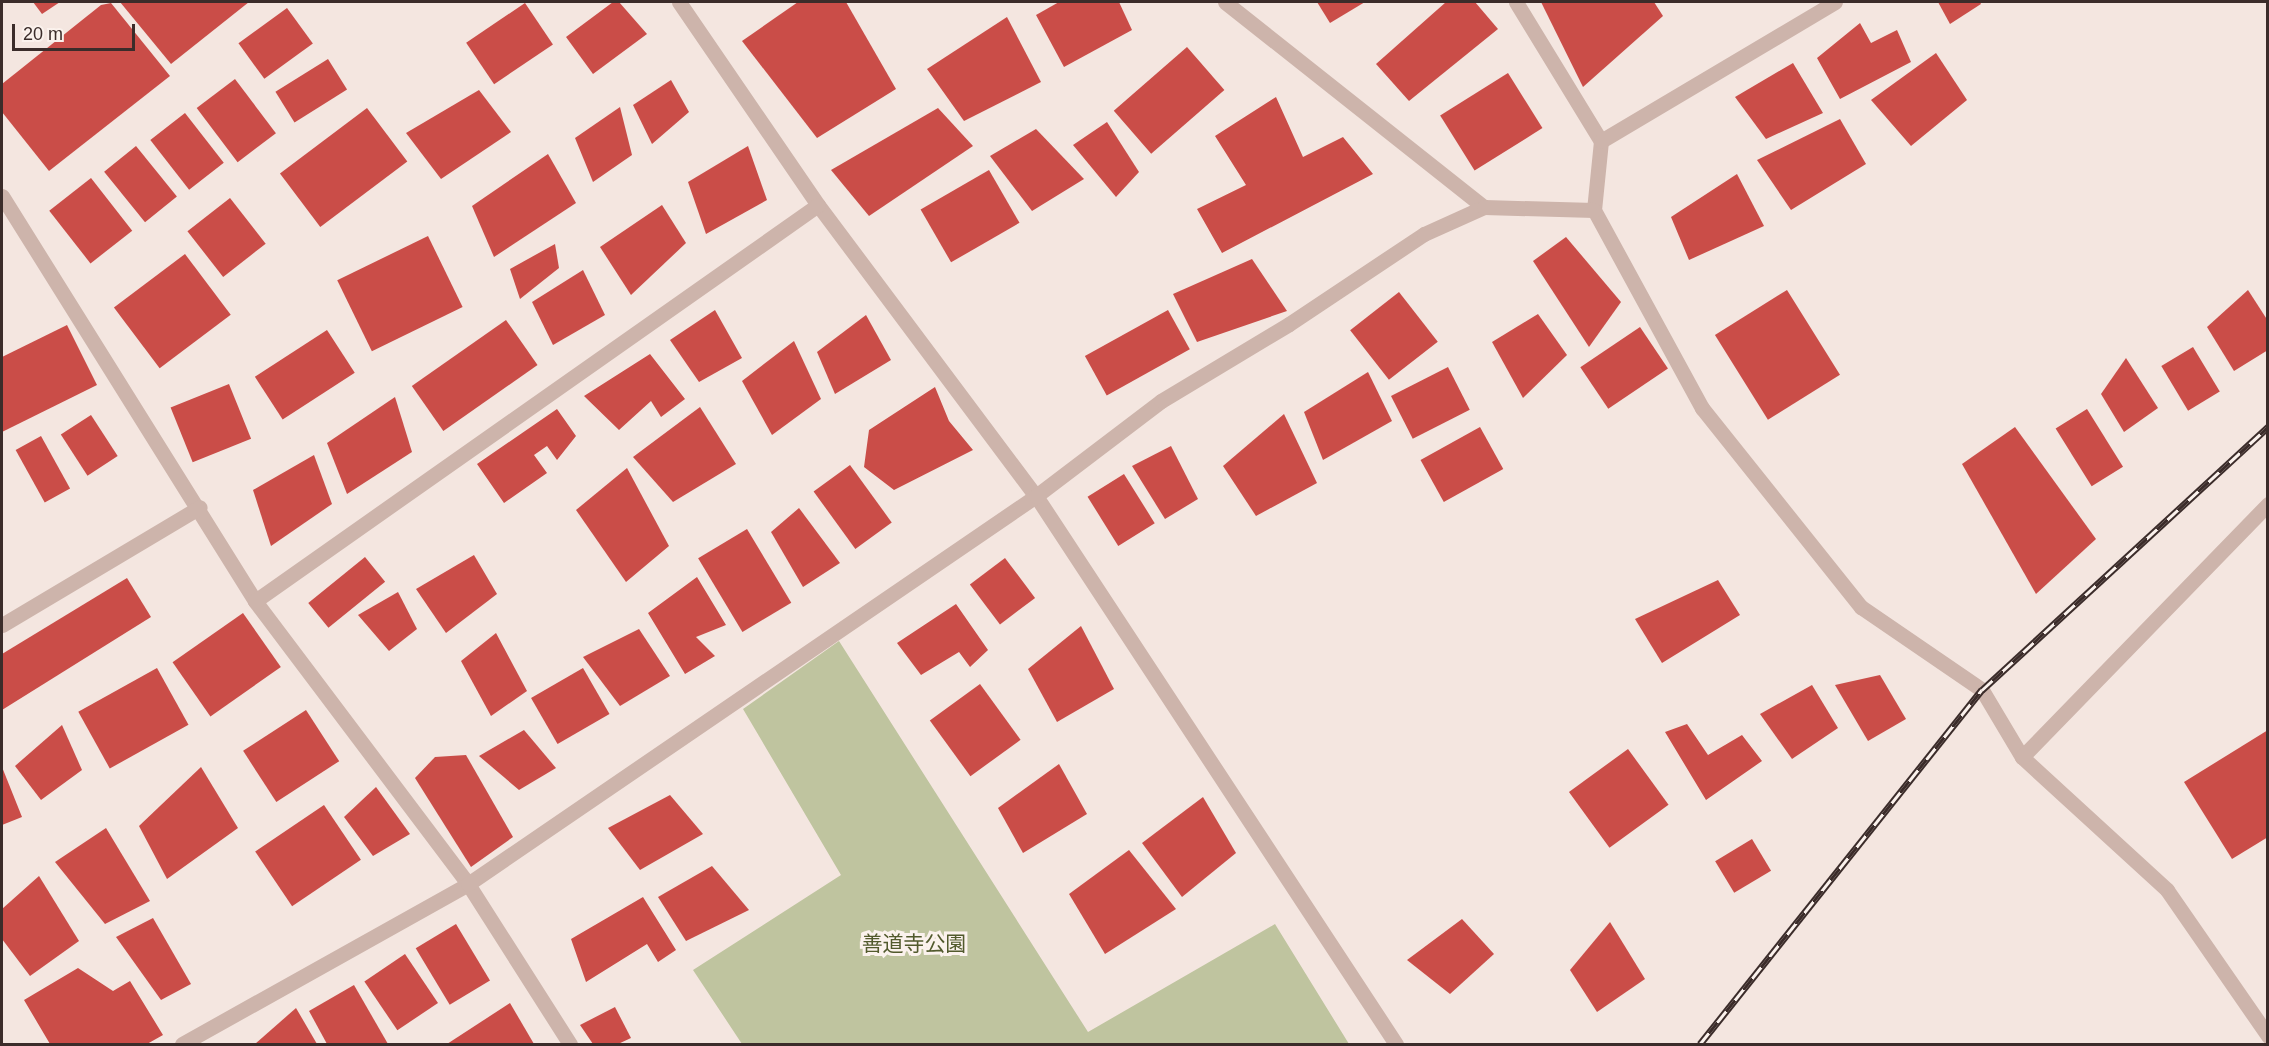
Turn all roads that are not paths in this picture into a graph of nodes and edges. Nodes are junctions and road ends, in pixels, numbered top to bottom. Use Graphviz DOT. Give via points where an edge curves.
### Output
graph roads {
  1 [pos="679,2"];
  2 [pos="1225,2"];
  3 [pos="1516,2"];
  4 [pos="1835,2"];
  5 [pos="1601,141"];
  6 [pos="2,196"];
  7 [pos="818,205"];
  8 [pos="1484,207"];
  9 [pos="1594,210"];
  10 [pos="1036,496"];
  11 [pos="2268,504"];
  12 [pos="200,507"];
  13 [pos="255,601"];
  14 [pos="2,625"];
  15 [pos="2022,758"];
  16 [pos="468,884"];
  17 [pos="2268,1036"];
  18 [pos="182,1044"];
  19 [pos="570,1044"];
  20 [pos="1396,1044"];
  1 -- 7 [label="street"];
  2 -- 8 [label="street"];
  3 -- 5 [label="street"];
  4 -- 5 [label="street"];
  5 -- 9 [label="street"];
  6 -- 12 [label="street"];
  7 -- 10 [label="street"];
  7 -- 13 [label="street"];
  8 -- 9 [label="street"];
  8 -- 10 [label="street" via="1425,234 1161,401"];
  9 -- 15 [label="street" via="1702,408 1861,607 1982,690"];
  10 -- 16 [label="street"];
  10 -- 20 [label="street"];
  11 -- 15 [label="street"];
  12 -- 13 [label="street"];
  12 -- 14 [label="street"];
  13 -- 16 [label="street"];
  15 -- 17 [label="street" via="2167,890"];
  16 -- 18 [label="street"];
  16 -- 19 [label="street"];
}
